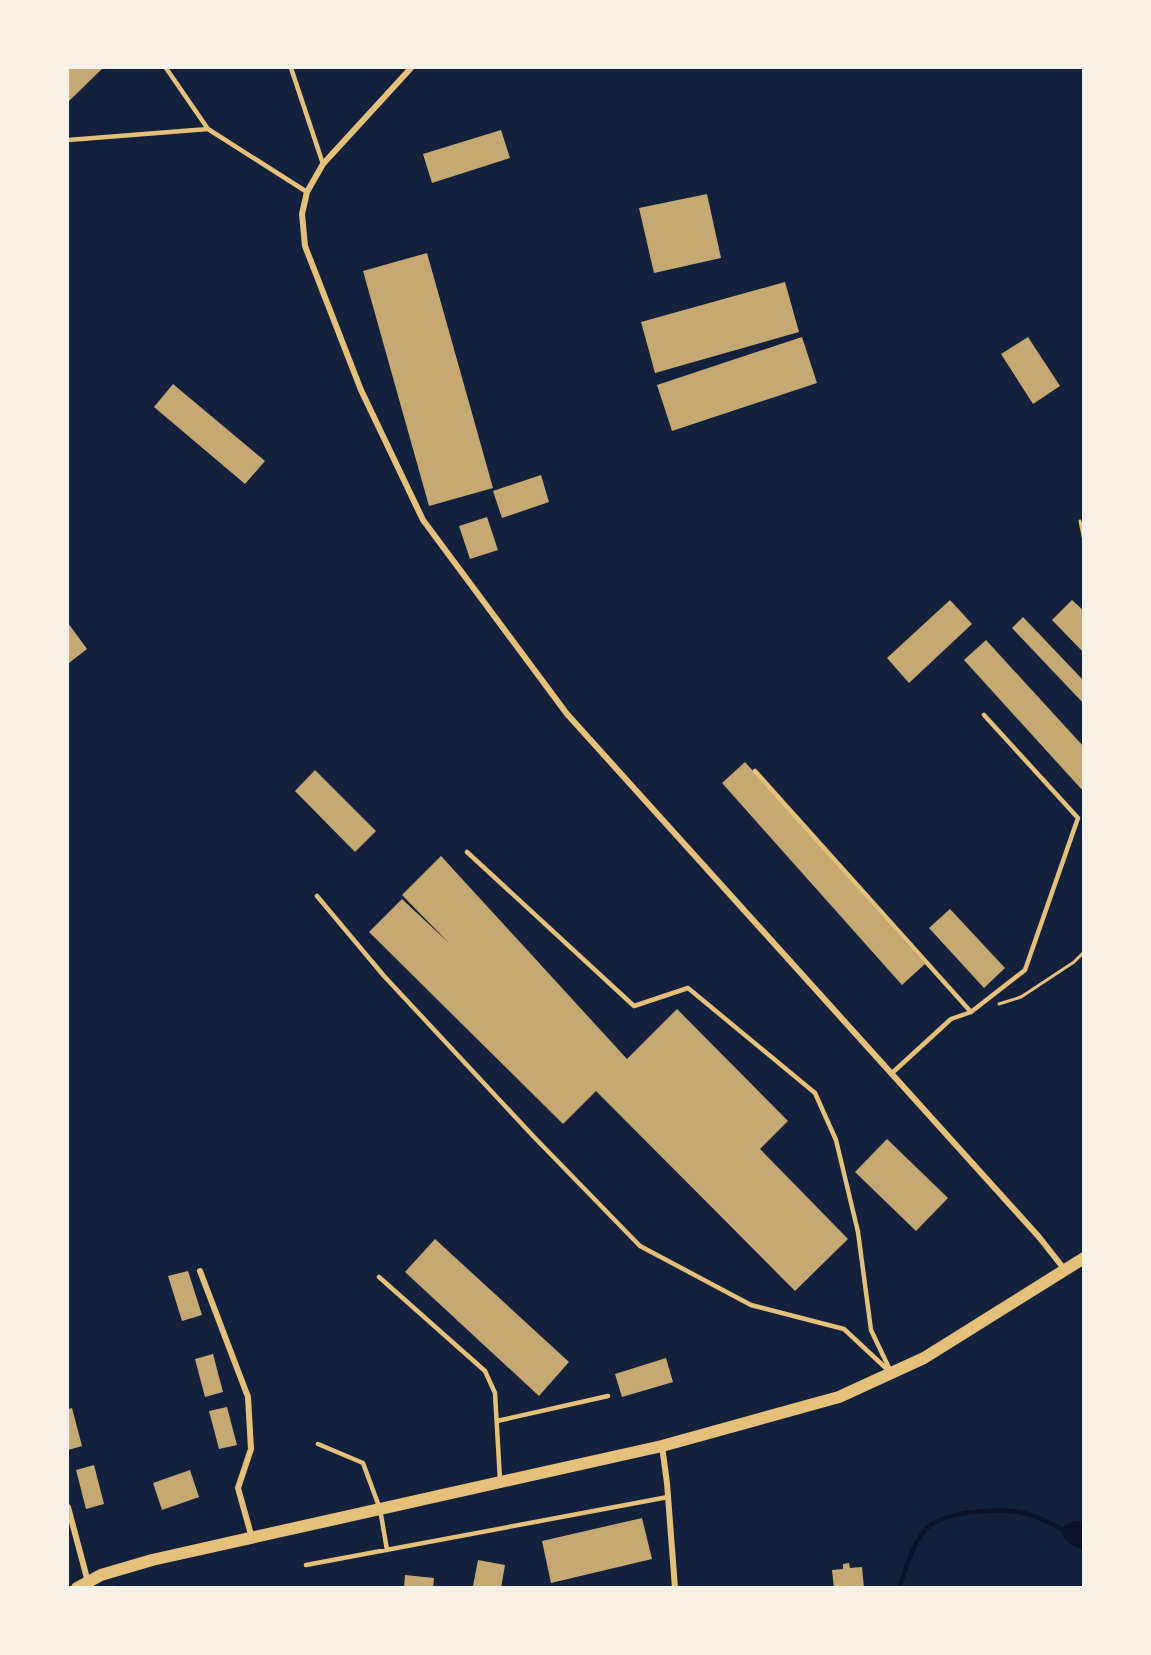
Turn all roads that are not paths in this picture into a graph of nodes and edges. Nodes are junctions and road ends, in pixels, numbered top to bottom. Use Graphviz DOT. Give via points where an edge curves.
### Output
graph roads {
  1 [pos="166,68"];
  2 [pos="291,68"];
  3 [pos="411,68"];
  4 [pos="208,129"];
  5 [pos="68,140"];
  6 [pos="323,164"];
  7 [pos="307,192"];
  8 [pos="984,715"];
  9 [pos="755,771"];
  10 [pos="467,852"];
  11 [pos="317,896"];
  12 [pos="971,1012"];
  13 [pos="891,1074"];
  14 [pos="1083,1258"];
  15 [pos="200,1271"];
  16 [pos="1065,1271"];
  17 [pos="379,1277"];
  18 [pos="892,1374"];
  19 [pos="608,1396"];
  20 [pos="497,1421"];
  21 [pos="318,1444"];
  22 [pos="662,1446"];
  23 [pos="501,1482"];
  24 [pos="668,1497"];
  25 [pos="68,1507"];
  26 [pos="380,1509"];
  27 [pos="252,1538"];
  28 [pos="387,1550"];
  29 [pos="306,1565"];
  30 [pos="82,1585"];
  31 [pos="675,1587"];
  1 -- 4 [label="lane"];
  2 -- 6 [label="lane"];
  3 -- 6 [label="street"];
  4 -- 5 [label="lane"];
  4 -- 7 [label="lane"];
  6 -- 7 [label="street"];
  7 -- 13 [label="street" via="302,214 306,246 362,390 423,519 567,714"];
  8 -- 12 [label="lane" via="1078,818 1026,970"];
  9 -- 12 [label="lane"];
  10 -- 18 [label="lane" via="634,1006 688,988 815,1093 836,1140 858,1232 872,1330"];
  11 -- 18 [label="lane" via="384,976 640,1246 751,1305 844,1329"];
  12 -- 13 [label="lane" via="951,1019"];
  13 -- 16 [label="street" via="1039,1237"];
  14 -- 16 [label="main road"];
  15 -- 27 [label="street" via="248,1396 251,1449 238,1488"];
  16 -- 18 [label="main road"];
  17 -- 20 [label="lane" via="485,1371 495,1393"];
  18 -- 22 [label="main road" via="839,1397"];
  19 -- 20 [label="lane"];
  20 -- 23 [label="lane"];
  21 -- 26 [label="lane" via="363,1464"];
  22 -- 23 [label="main road"];
  22 -- 24 [label="street"];
  23 -- 26 [label="main road"];
  24 -- 28 [label="lane"];
  24 -- 31 [label="street"];
  25 -- 30 [label="street"];
  26 -- 27 [label="main road"];
  26 -- 28 [label="lane"];
  27 -- 30 [label="main road" via="152,1560 101,1575"];
  28 -- 29 [label="lane"];
}
